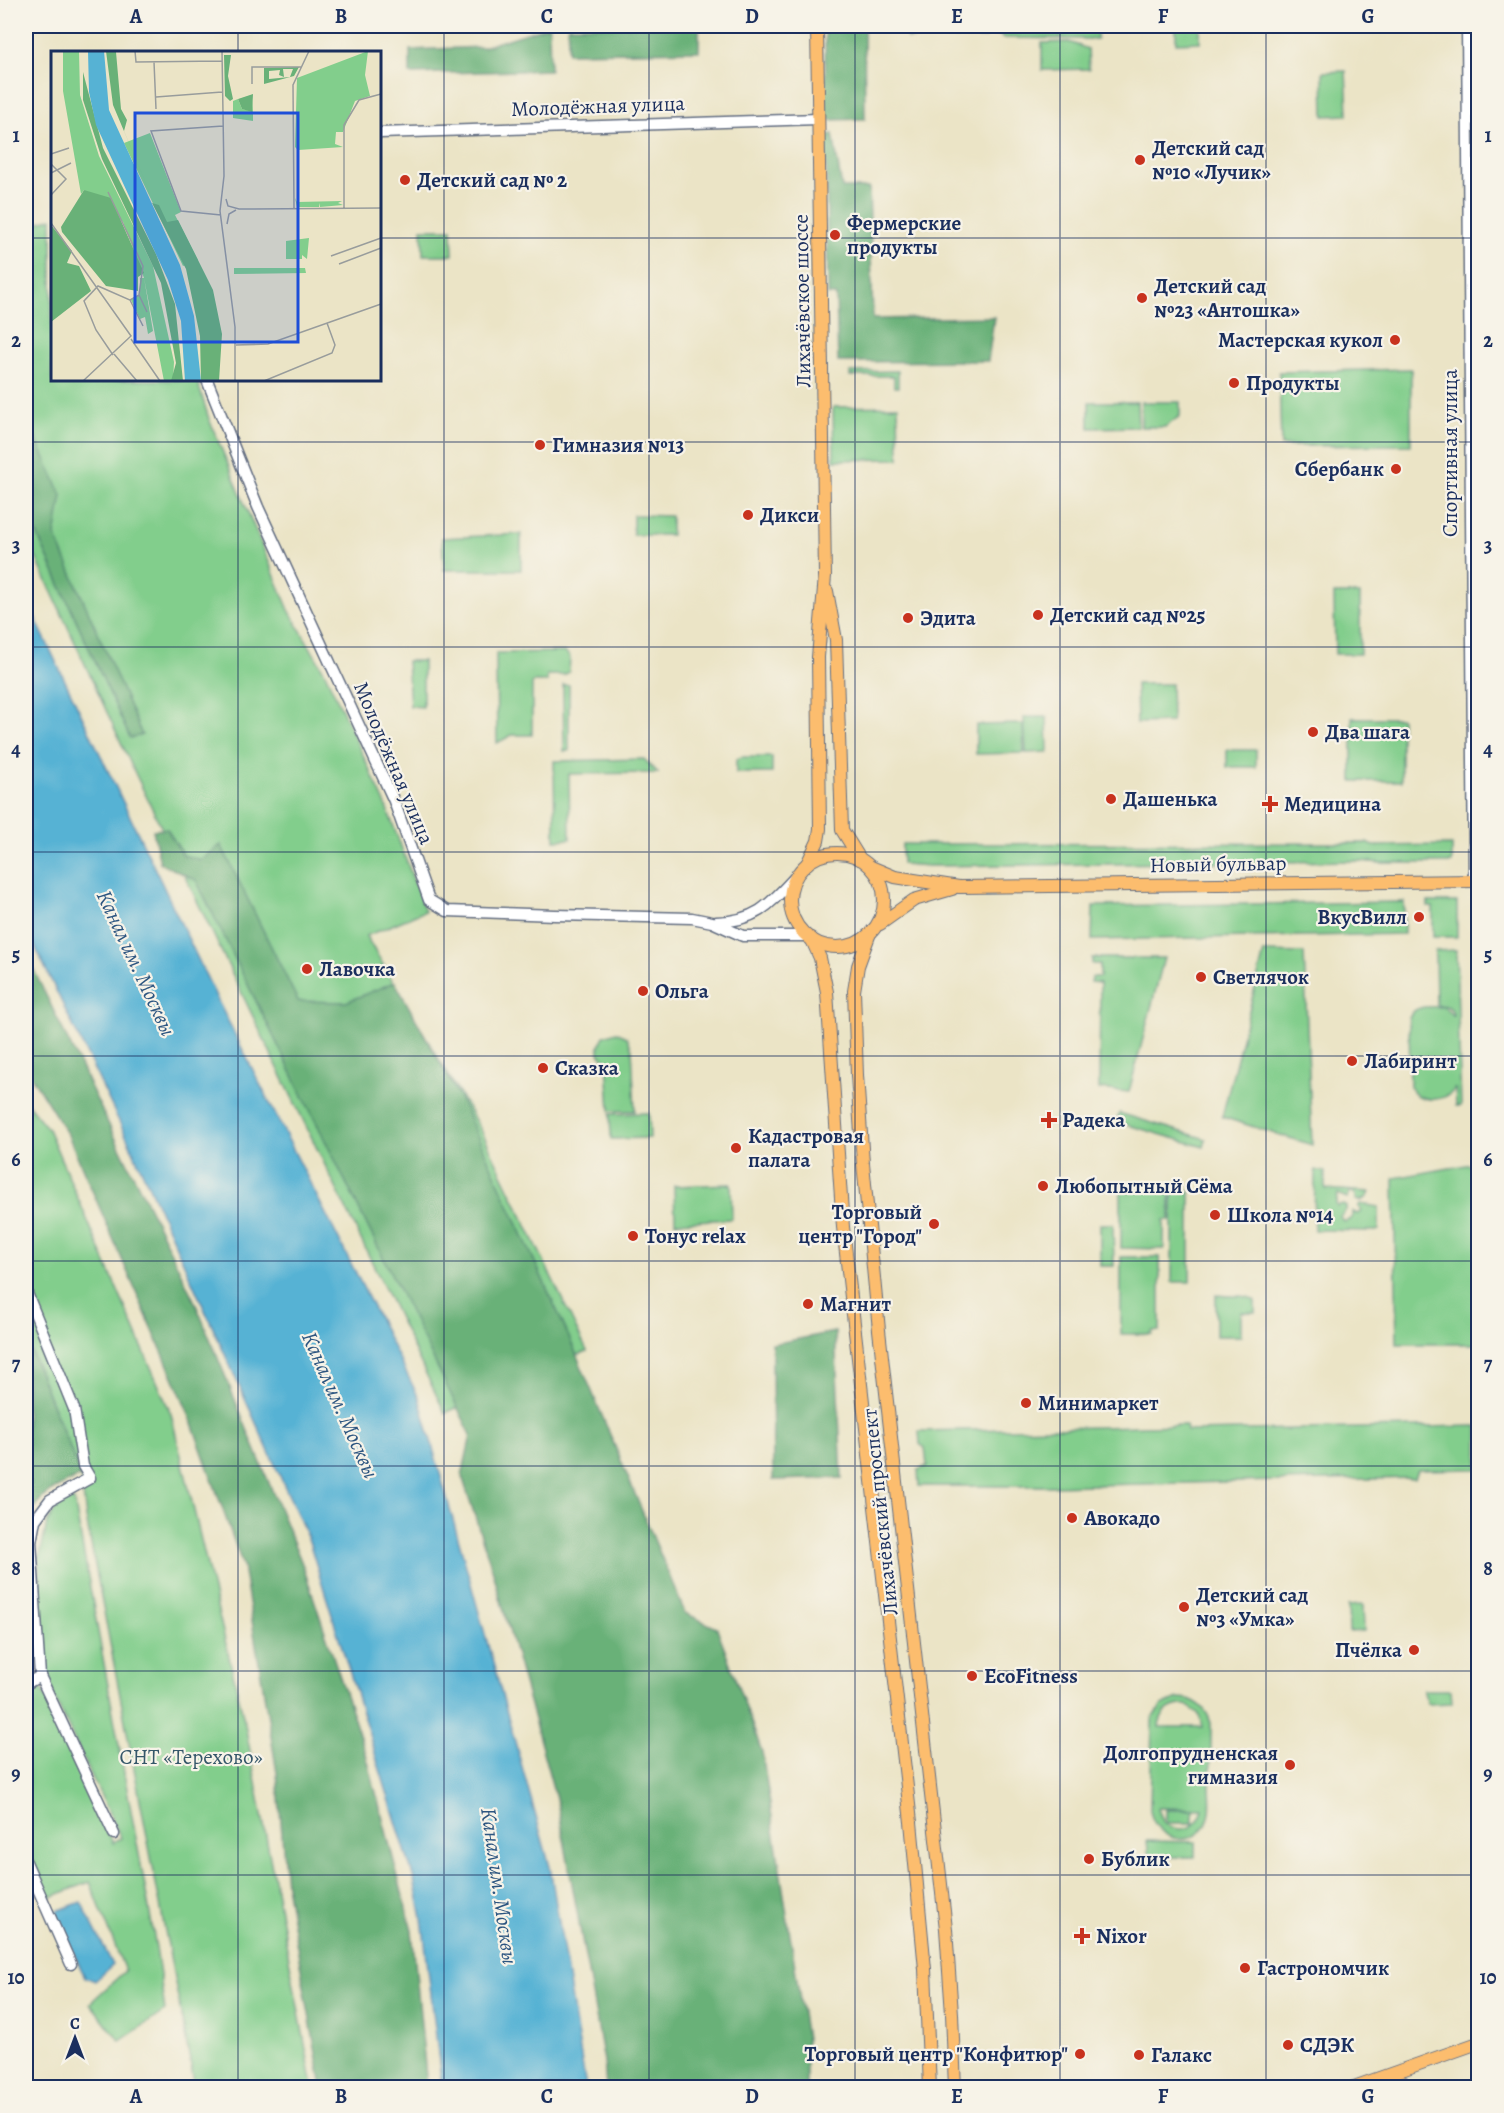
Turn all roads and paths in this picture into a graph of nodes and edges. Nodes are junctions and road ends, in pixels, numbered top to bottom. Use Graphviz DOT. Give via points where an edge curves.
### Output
graph roads {
  1 [pos="816,26"];
  2 [pos="1467,26"];
  3 [pos="818,119"];
  4 [pos="381,133"];
  5 [pos="207,381"];
  6 [pos="825,576"];
  7 [pos="860,859"];
  8 [pos="807,864"];
  9 [pos="871,867"];
  10 [pos="798,874"];
  11 [pos="1476,881"];
  12 [pos="959,887"];
  13 [pos="712,922"];
  14 [pos="872,931"];
  15 [pos="809,937"];
  16 [pos="26,1292"];
  17 [pos="40,1676"];
  18 [pos="26,1684"];
  19 [pos="114,1834"];
  20 [pos="26,1862"];
  21 [pos="71,1964"];
  22 [pos="1479,2043"];
  23 [pos="930,2088"];
  24 [pos="957,2088"];
  25 [pos="1351,2088"];
  1 -- 3 [label="main road, Лихачёвское шоссе"];
  2 -- 11 [label="street, Спортивная улица"];
  3 -- 4 [label="street, Молодёжная улица"];
  3 -- 6 [label="main road, Лихачёвское шоссе"];
  5 -- 13 [label="street, Молодёжная улица" via="258,507 394,801 429,900 447,911 692,918"];
  6 -- 7 [label="main road, Лихачёвское шоссе" via="836,639 842,830"];
  6 -- 8 [label="main road, Лихачёвское шоссе" via="818,657 820,829"];
  7 -- 8 [label="main road, Лихачёвский проспект" via="831,853"];
  7 -- 9 [label="main road, Лихачёвский проспект"];
  8 -- 10 [label="main road, Лихачёвский проспект"];
  9 -- 12 [label="main road, Новый бульвар" via="895,877"];
  9 -- 14 [label="main road, Лихачёвский проспект" via="884,897 880,919"];
  10 -- 13 [label="street, Молодёжная улица" via="759,912 741,920"];
  10 -- 15 [label="main road, Лихачёвский проспект" via="791,892 792,912"];
  11 -- 12 [label="main road, Новый бульвар"];
  12 -- 14 [label="main road, Новый бульвар" via="914,900"];
  13 -- 15 [label="street, Молодёжная улица" via="743,936"];
  14 -- 15 [label="main road" via="860,941 841,947 824,945"];
  14 -- 24 [label="main road, Лихачёвский проспект" via="858,966 854,991 858,1094 879,1330 946,1929"];
  15 -- 23 [label="main road, Лихачёвский проспект" via="820,958 827,992 843,1227 925,1969"];
  16 -- 17 [label="street" via="74,1409 83,1466 90,1478 50,1500 35,1520 31,1542"];
  17 -- 18 [label="street"];
  17 -- 19 [label="street"];
  20 -- 21 [label="street"];
  22 -- 25 [label="main road"];
}
